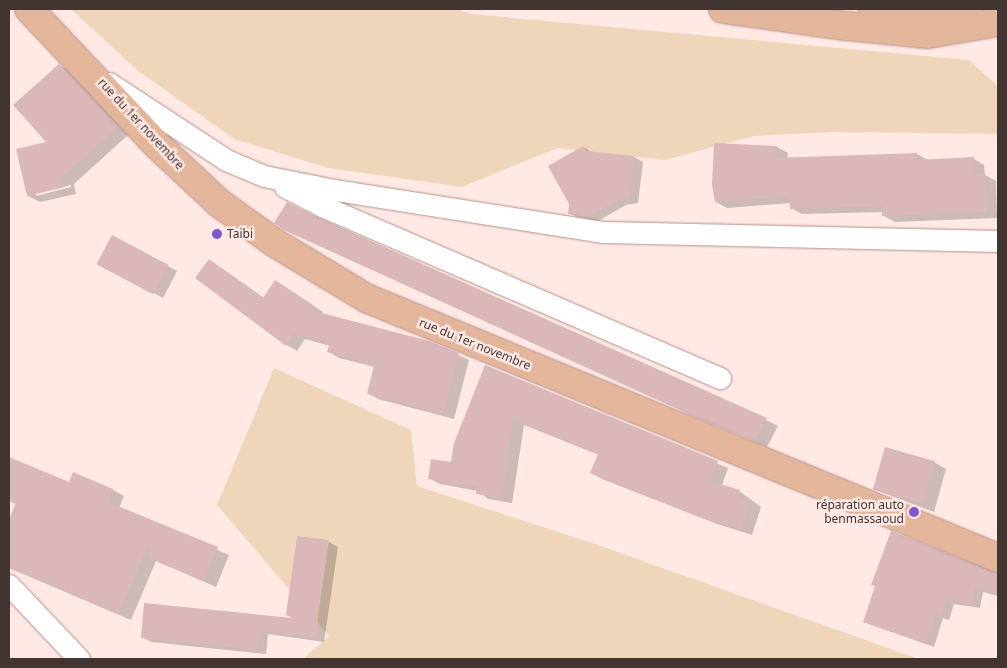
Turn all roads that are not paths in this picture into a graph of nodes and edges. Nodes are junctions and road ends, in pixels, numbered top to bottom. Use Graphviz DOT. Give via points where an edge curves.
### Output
graph roads {
  1 [pos="29,9"];
  2 [pos="723,9"];
  3 [pos="872,9"];
  4 [pos="987,9"];
  5 [pos="998,22"];
  6 [pos="88,68"];
  7 [pos="264,176"];
  8 [pos="998,241"];
  9 [pos="720,378"];
  10 [pos="998,558"];
  11 [pos="9,585"];
  12 [pos="79,659"];
  1 -- 6 [label="main road, rue du 1er novembre"];
  2 -- 5 [label="main road" via="928,34"];
  3 -- 4 [label="main road" via="930,14"];
  6 -- 7 [label="street" via="226,160"];
  6 -- 10 [label="main road, rue du 1er novembre" via="157,145 219,203 275,243 366,298"];
  7 -- 8 [label="street" via="604,232"];
  7 -- 9 [label="street" via="320,205"];
  11 -- 12 [label="street"];
}
